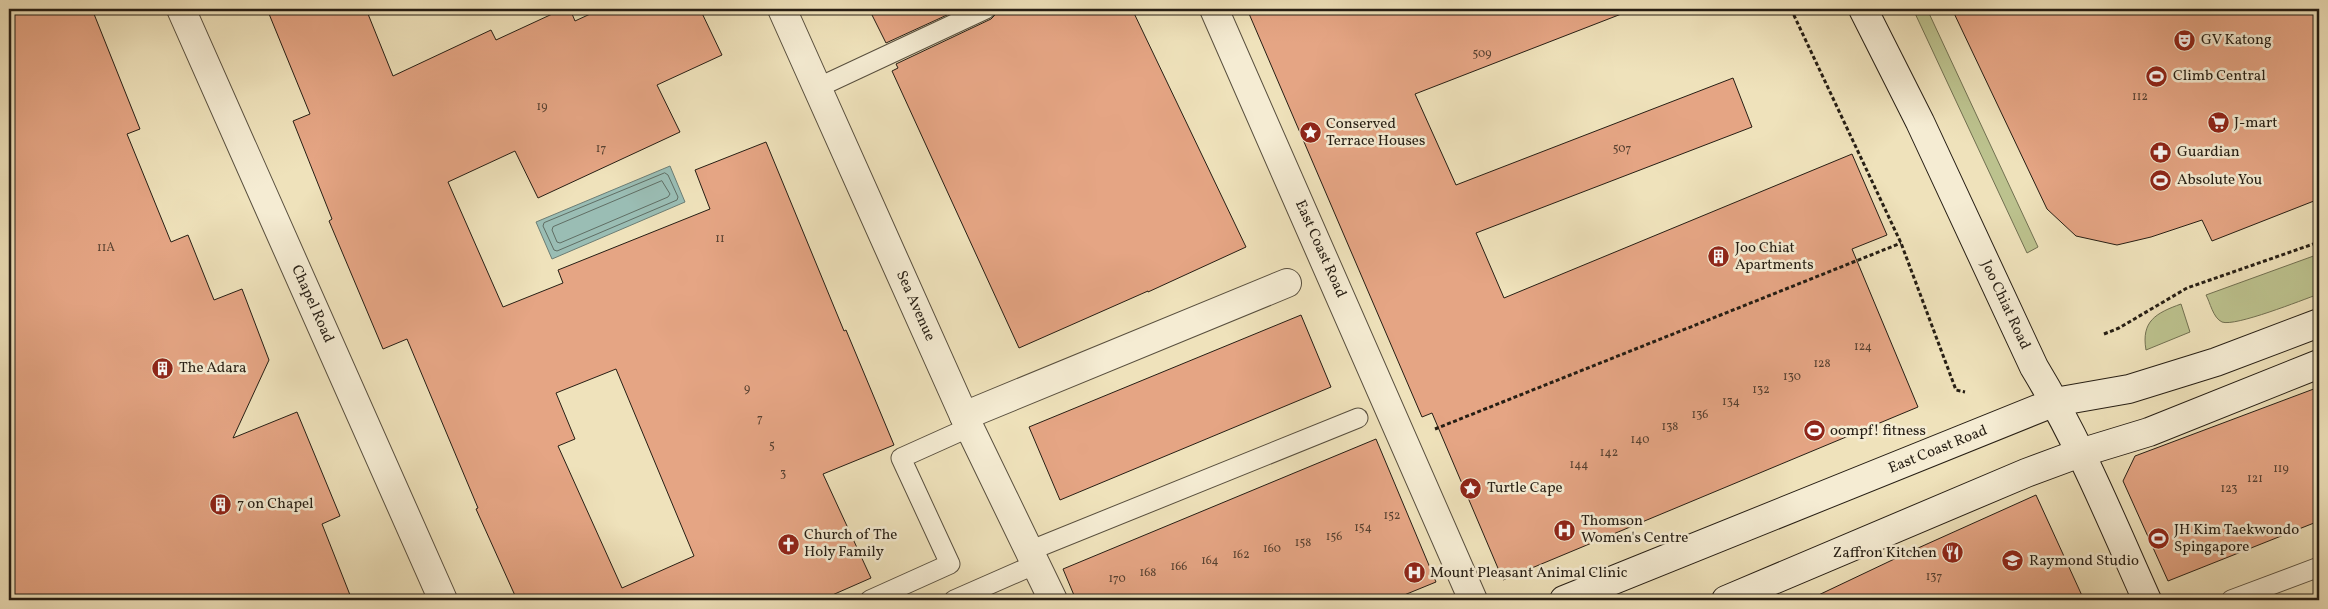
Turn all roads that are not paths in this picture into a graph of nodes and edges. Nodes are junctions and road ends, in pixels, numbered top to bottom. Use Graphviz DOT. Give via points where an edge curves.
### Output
graph roads {
  1 [pos="181,9"];
  2 [pos="782,9"];
  3 [pos="986,9"];
  4 [pos="1214,9"];
  5 [pos="1863,9"];
  6 [pos="817,88"];
  7 [pos="1287,283"];
  8 [pos="2319,323"];
  9 [pos="2319,364"];
  10 [pos="2055,402"];
  11 [pos="1358,418"];
  12 [pos="967,421"];
  13 [pos="2080,453"];
  14 [pos="1032,558"];
  15 [pos="2318,571"];
  16 [pos="443,600"];
  17 [pos="870,600"];
  18 [pos="954,600"];
  19 [pos="1053,600"];
  20 [pos="1473,600"];
  21 [pos="1564,600"];
  22 [pos="1726,600"];
  23 [pos="2147,600"];
  24 [pos="2231,600"];
  1 -- 16 [label="street, Chapel Road"];
  2 -- 6 [label="street, Sea Avenue"];
  3 -- 6 [label="lane"];
  4 -- 20 [label="street, East Coast Road"];
  5 -- 10 [label="street, Joo Chiat Road" via="1920,122 2034,367"];
  6 -- 12 [label="street, Sea Avenue"];
  7 -- 12 [label="street"];
  8 -- 10 [label="street, East Coast Road" via="2216,362 2129,389"];
  9 -- 13 [label="street" via="2149,432"];
  10 -- 13 [label="street, Joo Chiat Road"];
  10 -- 21 [label="street, East Coast Road"];
  11 -- 14 [label="lane"];
  12 -- 14 [label="street, Sea Avenue"];
  12 -- 17 [label="lane" via="901,458 950,564"];
  13 -- 22 [label="street"];
  13 -- 23 [label="street, Joo Chiat Road"];
  14 -- 18 [label="lane"];
  14 -- 19 [label="street, Sea Avenue"];
  15 -- 24 [label="lane"];
}
